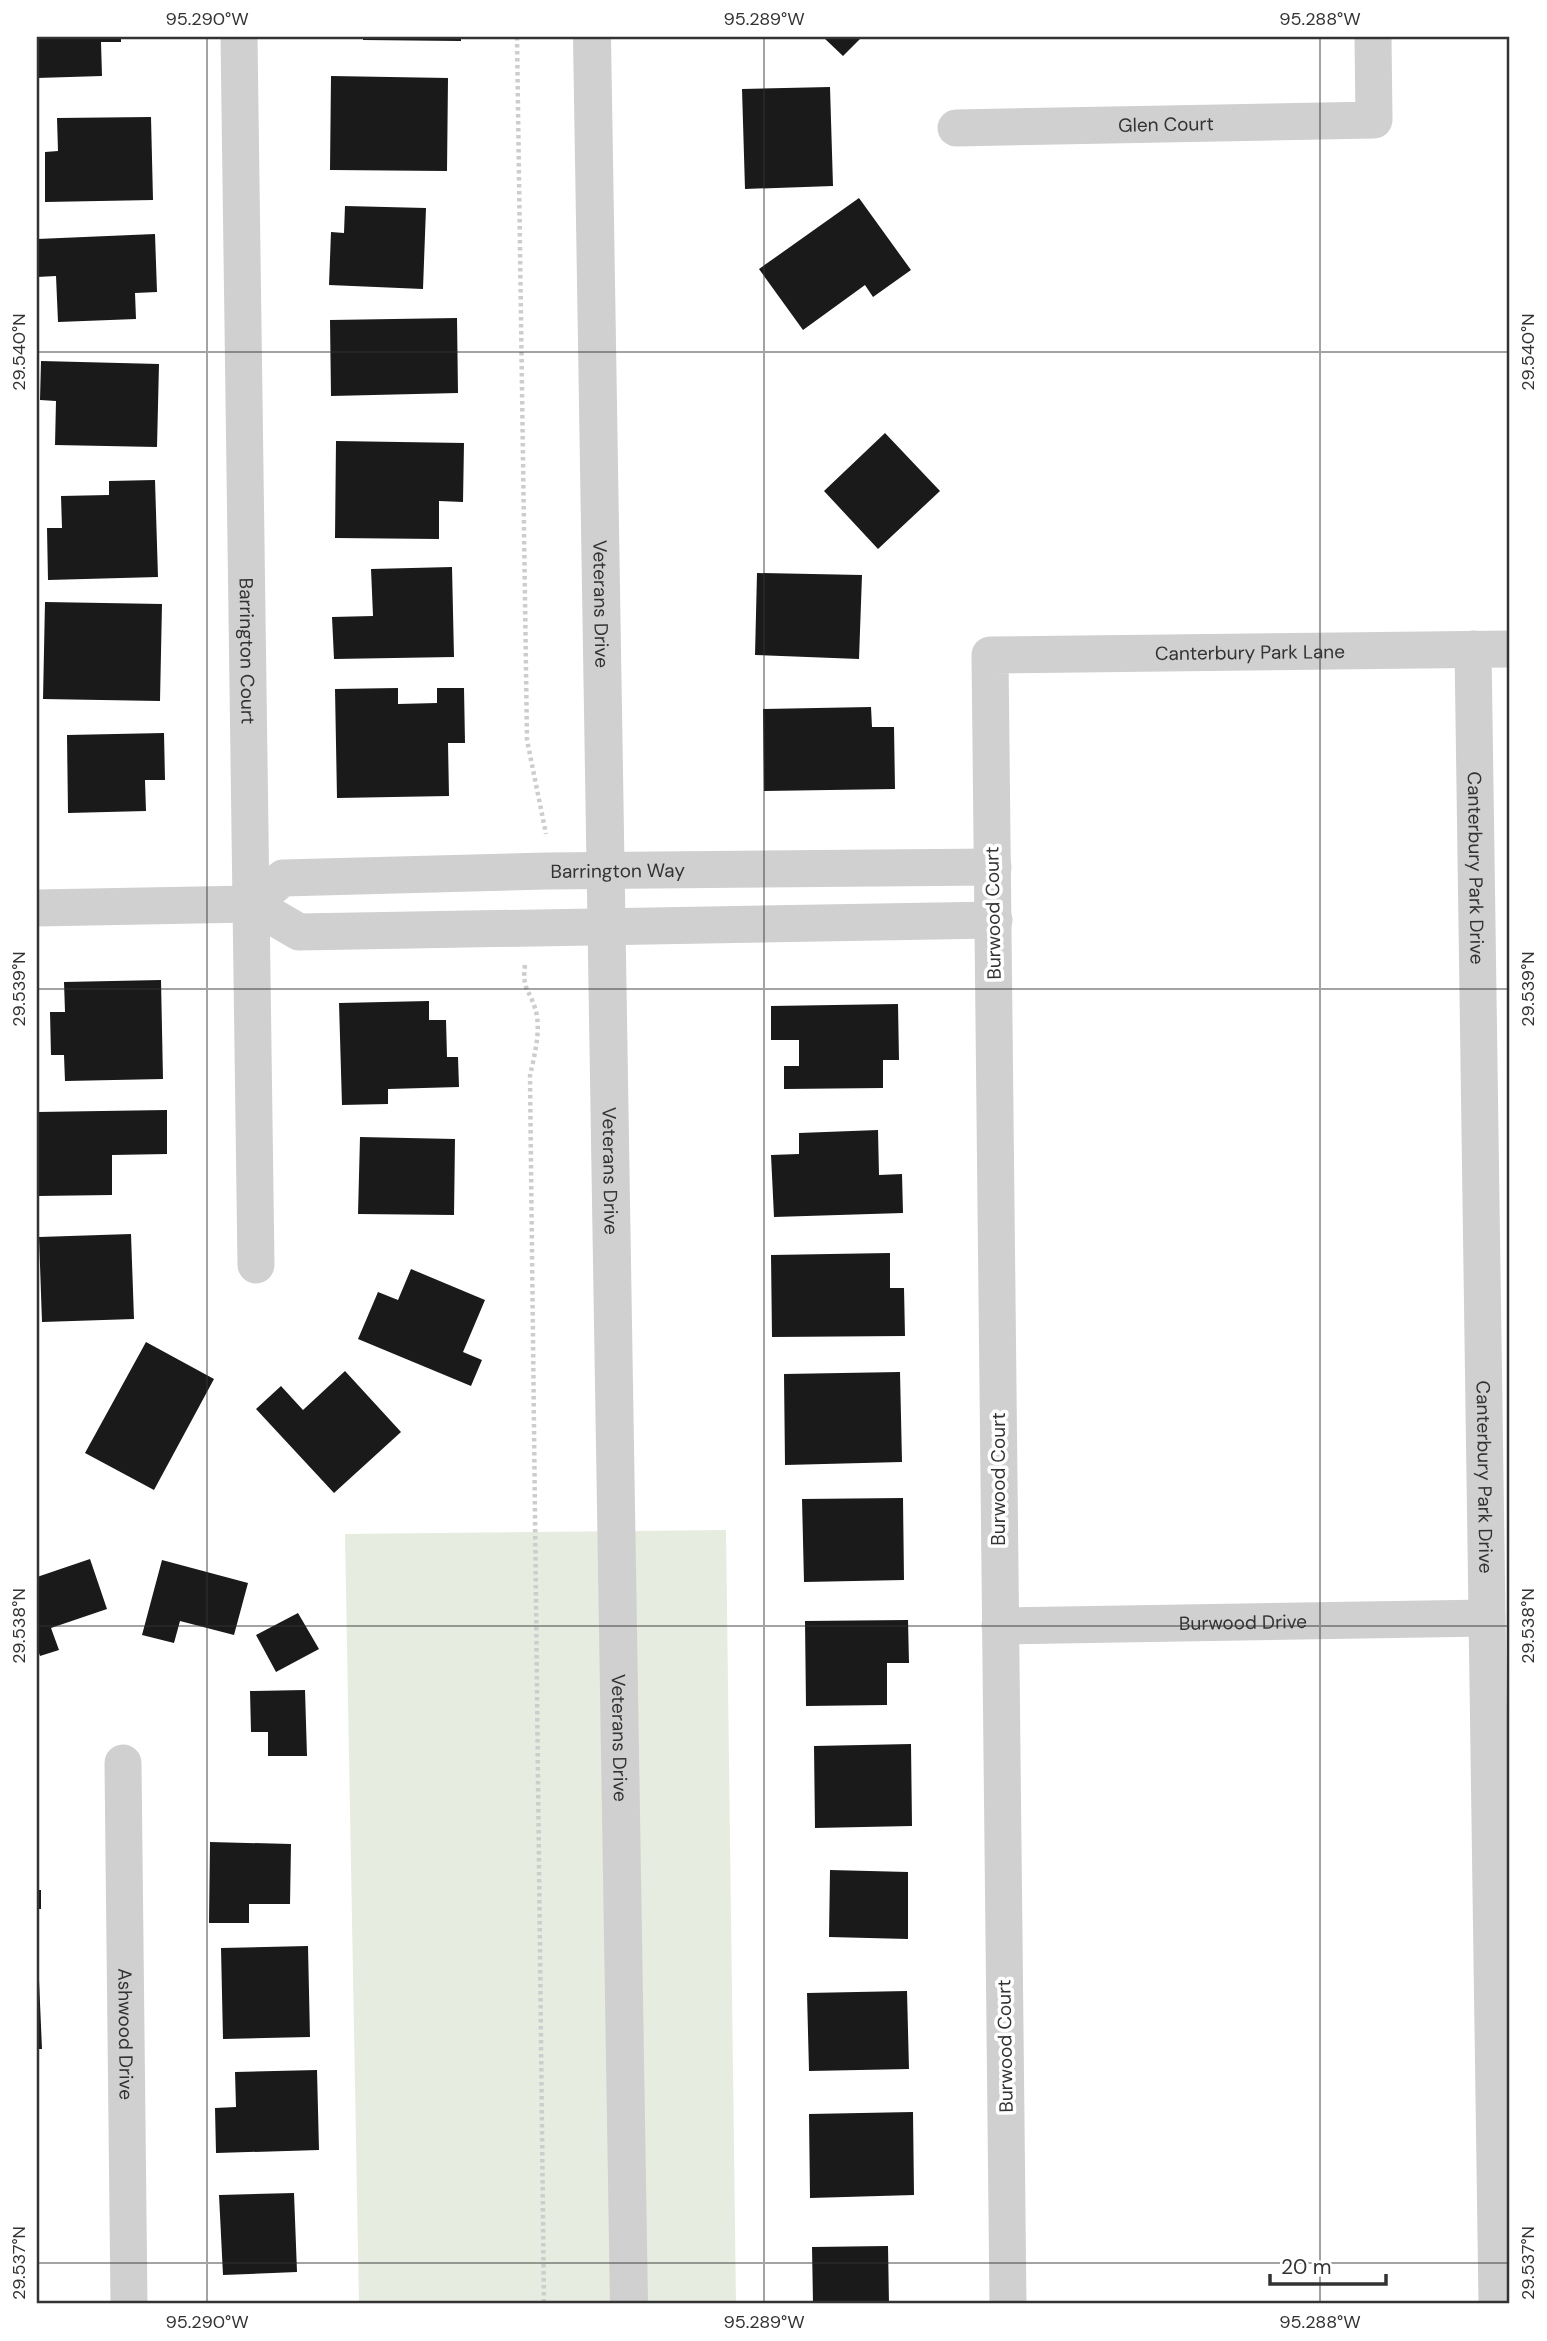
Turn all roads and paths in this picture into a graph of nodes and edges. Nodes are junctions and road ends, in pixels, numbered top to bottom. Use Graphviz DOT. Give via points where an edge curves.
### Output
graph roads {
  1 [pos="239,37"];
  2 [pos="517,37"];
  3 [pos="592,37"];
  4 [pos="1373,37"];
  5 [pos="956,128"];
  6 [pos="1473,649"];
  7 [pos="1510,649"];
  8 [pos="990,655"];
  9 [pos="993,867"];
  10 [pos="546,871"];
  11 [pos="605,871"];
  12 [pos="498,874"];
  13 [pos="386,877"];
  14 [pos="284,878"];
  15 [pos="251,904"];
  16 [pos="37,908"];
  17 [pos="993,920"];
  18 [pos="605,925"];
  19 [pos="542,927"];
  20 [pos="388,929"];
  21 [pos="256,1265"];
  22 [pos="1487,1618"];
  23 [pos="1000,1626"];
  24 [pos="122,1763"];
  25 [pos="1500,1869"];
  26 [pos="129,2304"];
  27 [pos="544,2304"];
  28 [pos="629,2304"];
  29 [pos="1008,2304"];
  30 [pos="1497,2304"];
  1 -- 15 [label="street, Barrington Court"];
  2 -- 10 [label="path" via="527,740 546,826"];
  3 -- 11 [label="street, Veterans Drive"];
  4 -- 5 [label="street, Glen Court" via="1374,120"];
  6 -- 7 [label="street, Canterbury Park Lane"];
  6 -- 8 [label="street, Canterbury Park Lane"];
  6 -- 22 [label="street, Canterbury Park Drive"];
  8 -- 9 [label="street, Burwood Court"];
  9 -- 11 [label="street, Barrington Way"];
  9 -- 17 [label="street, Burwood Court"];
  10 -- 11 [label="street, Barrington Way"];
  10 -- 12 [label="street, Barrington Way"];
  11 -- 18 [label="street, Veterans Drive"];
  12 -- 13 [label="street, Barrington Way"];
  12 -- 14 [label="street" via="432,856 341,857 314,858"];
  13 -- 14 [label="street, Barrington Way"];
  13 -- 20 [label="street"];
  14 -- 15 [label="street"];
  15 -- 16 [label="street"];
  15 -- 20 [label="street" via="299,932"];
  15 -- 21 [label="street, Barrington Court"];
  17 -- 18 [label="street"];
  17 -- 23 [label="street, Burwood Court"];
  18 -- 19 [label="street"];
  18 -- 28 [label="street, Veterans Drive"];
  19 -- 20 [label="street"];
  19 -- 27 [label="path" via="523,977 537,1022 530,1076"];
  22 -- 23 [label="street, Burwood Drive"];
  22 -- 25 [label="street, Canterbury Park Drive"];
  23 -- 29 [label="street, Burwood Court"];
  24 -- 26 [label="street, Ashwood Drive"];
  25 -- 30 [label="street, Canterbury Park Drive"];
}
